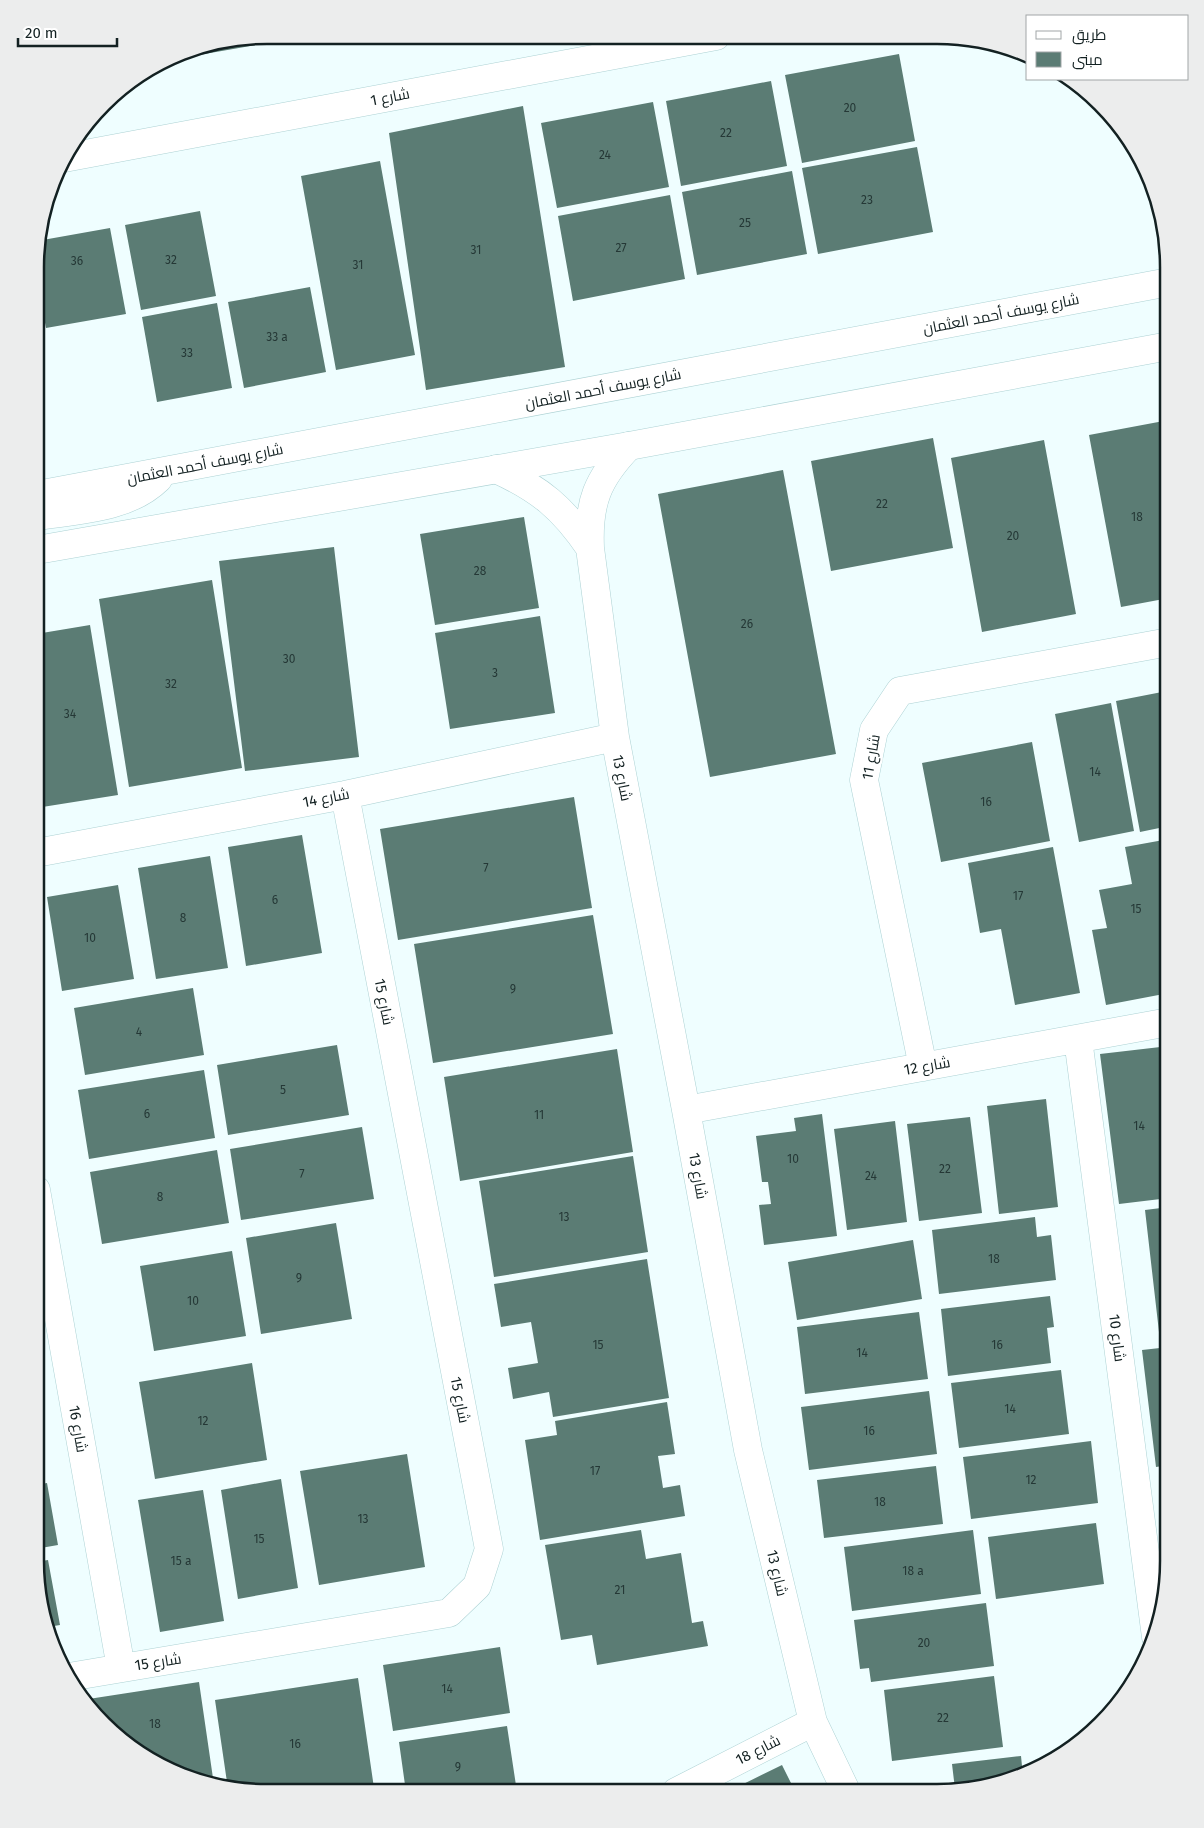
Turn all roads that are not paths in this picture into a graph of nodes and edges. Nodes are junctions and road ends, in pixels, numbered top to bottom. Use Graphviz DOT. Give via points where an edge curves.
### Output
graph roads {
  1 [pos="673,44"];
  2 [pos="73,156"];
  3 [pos="1160,284"];
  4 [pos="1160,348"];
  5 [pos="629,446"];
  6 [pos="496,469"];
  7 [pos="166,471"];
  8 [pos="44,494"];
  9 [pos="44,515"];
  10 [pos="590,548"];
  11 [pos="44,549"];
  12 [pos="1160,644"];
  13 [pos="614,736"];
  14 [pos="345,795"];
  15 [pos="44,851"];
  16 [pos="1160,1024"];
  17 [pos="1078,1039"];
  18 [pos="923,1067"];
  19 [pos="686,1110"];
  20 [pos="44,1235"];
  21 [pos="1153,1617"];
  22 [pos="121,1668"];
  23 [pos="76,1676"];
  24 [pos="813,1722"];
  25 [pos="692,1784"];
  26 [pos="843,1784"];
  1 -- 2 [label="street, شارع 1"];
  3 -- 7 [label="street, شارع يوسف أحمد العثمان"];
  4 -- 5 [label="street"];
  5 -- 6 [label="street"];
  5 -- 10 [label="street, شارع 13" via="601,482 589,525"];
  6 -- 10 [label="street, شارع 13" via="540,492 576,527"];
  6 -- 11 [label="street"];
  7 -- 8 [label="street, شارع يوسف أحمد العثمان"];
  7 -- 9 [label="street" via="153,484 114,503"];
  10 -- 13 [label="street, شارع 13"];
  12 -- 18 [label="street, شارع 11" via="900,691 874,730 864,780"];
  13 -- 14 [label="street, شارع 14"];
  13 -- 19 [label="street, شارع 13"];
  14 -- 15 [label="street, شارع 14"];
  14 -- 22 [label="street, شارع 15" via="489,1550 477,1586 449,1613"];
  16 -- 17 [label="street, شارع 12"];
  17 -- 18 [label="street, شارع 12"];
  17 -- 21 [label="street, شارع 10"];
  18 -- 19 [label="street, شارع 12"];
  19 -- 24 [label="street, شارع 13" via="748,1450"];
  20 -- 22 [label="street, شارع 16"];
  22 -- 23 [label="street, شارع 15"];
  24 -- 25 [label="street, شارع 18"];
  24 -- 26 [label="street, شارع 13"];
}
